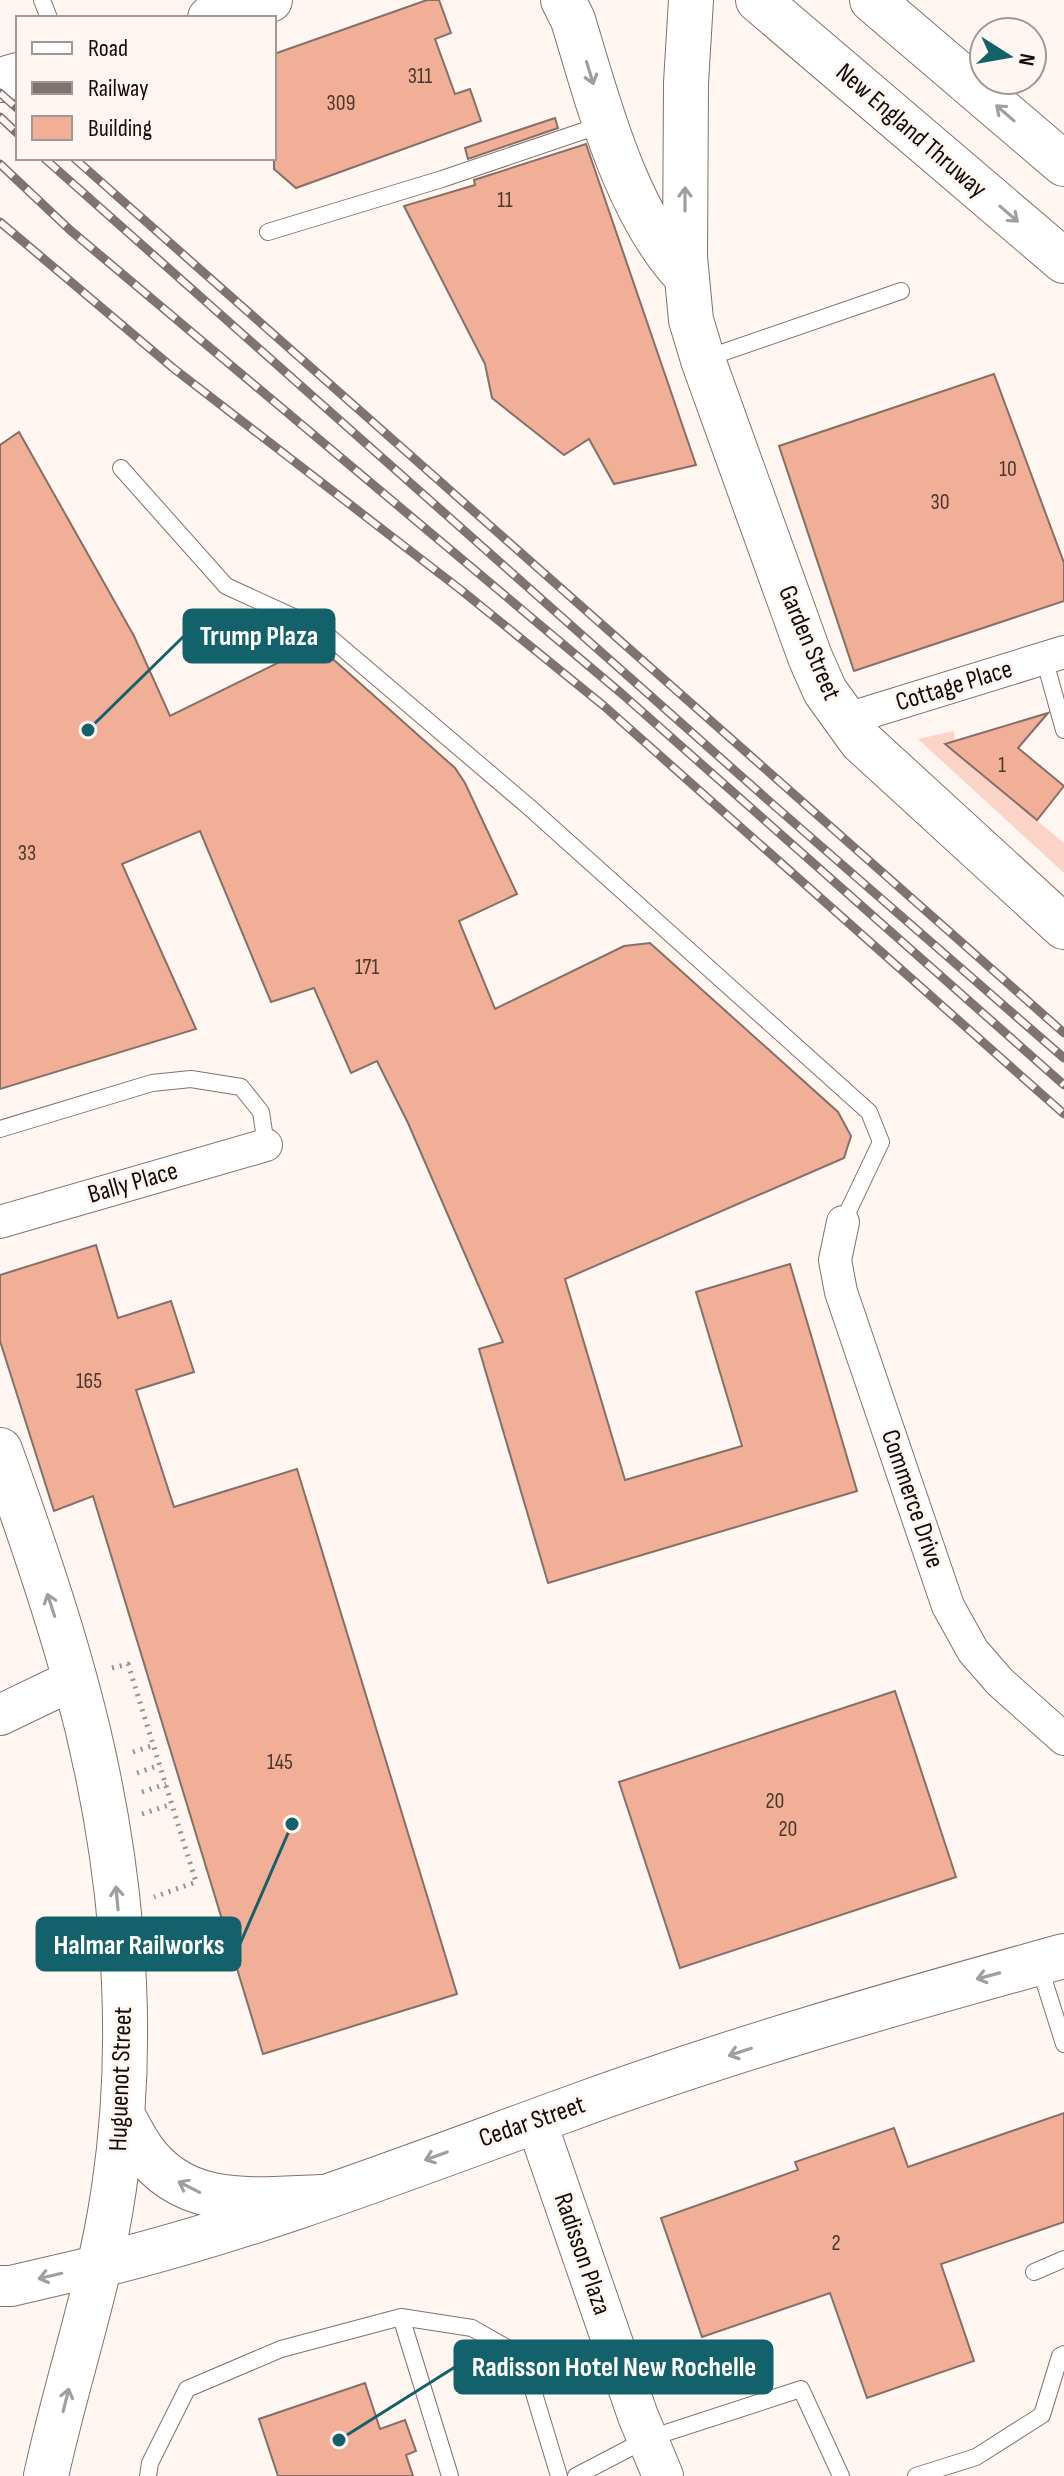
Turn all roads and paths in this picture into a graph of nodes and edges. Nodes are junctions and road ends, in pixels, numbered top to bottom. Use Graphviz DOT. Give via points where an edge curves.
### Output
graph roads {
  1 [pos="270,0"];
  2 [pos="563,0"];
  3 [pos="691,0"];
  4 [pos="758,0"];
  5 [pos="872,0"];
  6 [pos="217,16"];
  7 [pos="605,123"];
  8 [pos="1064,164"];
  9 [pos="268,232"];
  10 [pos="1064,261"];
  11 [pos="687,277"];
  12 [pos="901,291"];
  13 [pos="703,360"];
  14 [pos="121,468"];
  15 [pos="1054,655"];
  16 [pos="844,720"];
  17 [pos="1064,730"];
  18 [pos="1064,927"];
  19 [pos="0,1129"];
  20 [pos="266,1145"];
  21 [pos="0,1222"];
  22 [pos="843,1222"];
  23 [pos="0,1450"];
  24 [pos="89,1675"];
  25 [pos="0,1715"];
  26 [pos="1064,1739"];
  27 [pos="154,1745"];
  28 [pos="125,1754"];
  29 [pos="160,1765"];
  30 [pos="129,1776"];
  31 [pos="166,1784"];
  32 [pos="133,1796"];
  33 [pos="172,1804"];
  34 [pos="137,1815"];
  35 [pos="149,1898"];
  36 [pos="1051,1960"];
  37 [pos="1064,2044"];
  38 [pos="123,2116"];
  39 [pos="536,2121"];
  40 [pos="321,2197"];
  41 [pos="1064,2259"];
  42 [pos="101,2265"];
  43 [pos="1034,2272"];
  44 [pos="0,2286"];
  45 [pos="401,2317"];
  46 [pos="1064,2354"];
  47 [pos="647,2439"];
  48 [pos="46,2476"];
  49 [pos="148,2476"];
  50 [pos="450,2476"];
  51 [pos="559,2476"];
  52 [pos="576,2476"];
  53 [pos="663,2476"];
  54 [pos="841,2476"];
  55 [pos="916,2476"];
  1 -- 6 [label="main road"];
  2 -- 7 [label="main road, one-way"];
  11 -- 3 [label="main road, Garden Street, one-way"];
  4 -- 10 [label="main road, New England Thruway, one-way"];
  8 -- 5 [label="main road, one-way"];
  7 -- 9 [label="lane"];
  7 -- 11 [label="main road" via="649,225"];
  11 -- 13 [label="main road, Garden Street" via="691,320"];
  12 -- 13 [label="lane"];
  13 -- 16 [label="main road, Garden Street" via="810,657"];
  14 -- 22 [label="lane" via="226,586 320,629 529,807 869,1112 881,1142"];
  15 -- 16 [label="street, Cottage Place"];
  15 -- 17 [label="lane"];
  16 -- 18 [label="main road, Garden Street"];
  19 -- 20 [label="lane" via="152,1083 191,1079 241,1087 261,1112"];
  20 -- 21 [label="street, Bally Place"];
  22 -- 26 [label="street, Commerce Drive" via="835,1260 841,1292 948,1606 973,1651 1000,1682"];
  24 -- 23 [label="main road, Huguenot Street, one-way"];
  24 -- 25 [label="street"];
  24 -- 27 [label="path" via="128,1664"];
  38 -- 24 [label="main road, Huguenot Street, one-way" via="124,1982 113,1864 92,1748"];
  27 -- 28 [label="path"];
  27 -- 29 [label="path"];
  29 -- 30 [label="path"];
  29 -- 31 [label="path"];
  31 -- 32 [label="path"];
  31 -- 33 [label="path"];
  33 -- 34 [label="path"];
  33 -- 35 [label="path" via="196,1882"];
  36 -- 37 [label="lane"];
  36 -- 39 [label="main road, Cedar Street, one-way" via="866,2012"];
  40 -- 38 [label="main road, one-way" via="228,2199 193,2192 142,2150"];
  38 -- 42 [label="main road, Huguenot Street"];
  39 -- 40 [label="main road, Cedar Street, one-way"];
  39 -- 47 [label="street, Radisson Plaza"];
  40 -- 42 [label="main road, Cedar Street"];
  41 -- 43 [label="lane"];
  42 -- 44 [label="street, Cedar Street, one-way"];
  48 -- 42 [label="main road, Huguenot Street, one-way"];
  45 -- 49 [label="lane" via="281,2349 187,2389"];
  45 -- 50 [label="lane"];
  45 -- 51 [label="lane" via="472,2328 523,2357"];
  46 -- 55 [label="lane" via="1042,2415 976,2457"];
  47 -- 52 [label="lane"];
  47 -- 53 [label="street, Radisson Plaza"];
  47 -- 54 [label="lane" via="801,2389"];
}
